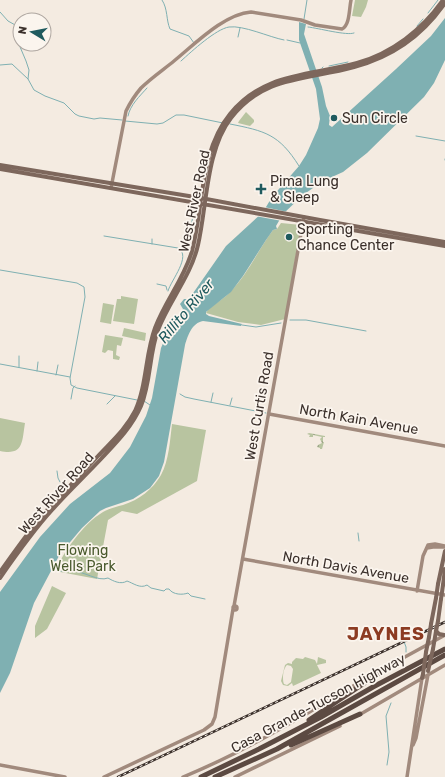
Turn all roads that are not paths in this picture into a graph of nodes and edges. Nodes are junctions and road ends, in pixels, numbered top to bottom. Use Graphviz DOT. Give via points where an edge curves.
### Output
graph roads {
  1 [pos="351,0"];
  2 [pos="443,0"];
  3 [pos="445,3"];
  4 [pos="354,66"];
  5 [pos="0,164"];
  6 [pos="0,169"];
  7 [pos="112,183"];
  8 [pos="111,188"];
  9 [pos="204,198"];
  10 [pos="202,205"];
  11 [pos="252,207"];
  12 [pos="225,208"];
  13 [pos="304,220"];
  14 [pos="445,242"];
  15 [pos="445,246"];
  16 [pos="193,247"];
  17 [pos="190,267"];
  18 [pos="142,397"];
  19 [pos="269,414"];
  20 [pos="445,446"];
  21 [pos="445,547"];
  22 [pos="445,551"];
  23 [pos="243,559"];
  24 [pos="445,569"];
  25 [pos="1,572"];
  26 [pos="0,578"];
  27 [pos="440,584"];
  28 [pos="417,591"];
  29 [pos="445,595"];
  30 [pos="436,632"];
  31 [pos="445,635"];
  32 [pos="434,641"];
  33 [pos="428,644"];
  34 [pos="445,649"];
  35 [pos="445,655"];
  36 [pos="445,666"];
  37 [pos="384,669"];
  38 [pos="428,673"];
  39 [pos="422,676"];
  40 [pos="413,683"];
  41 [pos="420,687"];
  42 [pos="360,714"];
  43 [pos="289,734"];
  44 [pos="413,745"];
  45 [pos="277,749"];
  46 [pos="0,765"];
  47 [pos="65,777"];
  48 [pos="104,777"];
  49 [pos="183,777"];
  50 [pos="201,777"];
  51 [pos="215,777"];
  52 [pos="235,777"];
  53 [pos="407,777"];
  1 -- 7 [label="street" via="344,29 251,12 225,21 209,32 137,93 124,117"];
  2 -- 4 [label="main road, West River Road" via="422,25 403,41"];
  3 -- 4 [label="main road, West River Road" via="431,21 407,42 380,58"];
  4 -- 9 [label="main road, West River Road" via="288,80 266,89 242,106 213,142"];
  5 -- 7 [label="main road"];
  6 -- 8 [label="main road"];
  7 -- 8 [label="street"];
  7 -- 9 [label="main road"];
  8 -- 10 [label="main road"];
  9 -- 10 [label="main road, West River Road"];
  9 -- 11 [label="main road"];
  10 -- 12 [label="main road"];
  10 -- 16 [label="main road, West River Road"];
  10 -- 17 [label="main road, West River Road" via="198,244"];
  11 -- 12 [label="main road"];
  11 -- 13 [label="main road" via="289,214"];
  12 -- 13 [label="main road"];
  13 -- 14 [label="main road"];
  13 -- 15 [label="main road"];
  13 -- 19 [label="street, West Curtis Road"];
  16 -- 17 [label="main road"];
  16 -- 18 [label="main road, West River Road" via="185,270 154,329"];
  17 -- 18 [label="main road, West River Road" via="157,332"];
  18 -- 25 [label="main road, West River Road" via="134,419 124,435 84,474"];
  19 -- 20 [label="street, North Kain Avenue"];
  19 -- 23 [label="street, West Curtis Road"];
  21 -- 28 [label="street" via="427,548 423,556"];
  22 -- 27 [label="main road"];
  23 -- 28 [label="street, North Davis Avenue"];
  23 -- 48 [label="street, West Curtis Road" via="212,724"];
  24 -- 27 [label="main road"];
  25 -- 26 [label="main road, West River Road"];
  27 -- 30 [label="main road, bridge" via="441,599"];
  27 -- 33 [label="main road, bridge"];
  28 -- 29 [label="street, North Davis Avenue"];
  30 -- 31 [label="main road"];
  30 -- 32 [label="main road"];
  31 -- 32 [label="street"];
  32 -- 33 [label="street"];
  32 -- 38 [label="main road, bridge"];
  33 -- 37 [label="street"];
  33 -- 39 [label="main road, bridge"];
  34 -- 43 [label="highway, Casa Grande-Tucson Highway"];
  35 -- 45 [label="highway, Casa Grande-Tucson Highway"];
  36 -- 38 [label="street"];
  37 -- 43 [label="highway"];
  37 -- 49 [label="street" via="260,740"];
  38 -- 39 [label="street"];
  38 -- 44 [label="street"];
  39 -- 40 [label="street"];
  39 -- 41 [label="street"];
  40 -- 41 [label="street"];
  40 -- 42 [label="street"];
  41 -- 44 [label="street"];
  42 -- 45 [label="highway"];
  42 -- 52 [label="street"];
  43 -- 50 [label="highway, Casa Grande-Tucson Highway"];
  44 -- 53 [label="street"];
  45 -- 51 [label="highway, Casa Grande-Tucson Highway"];
  46 -- 47 [label="street"];
}
